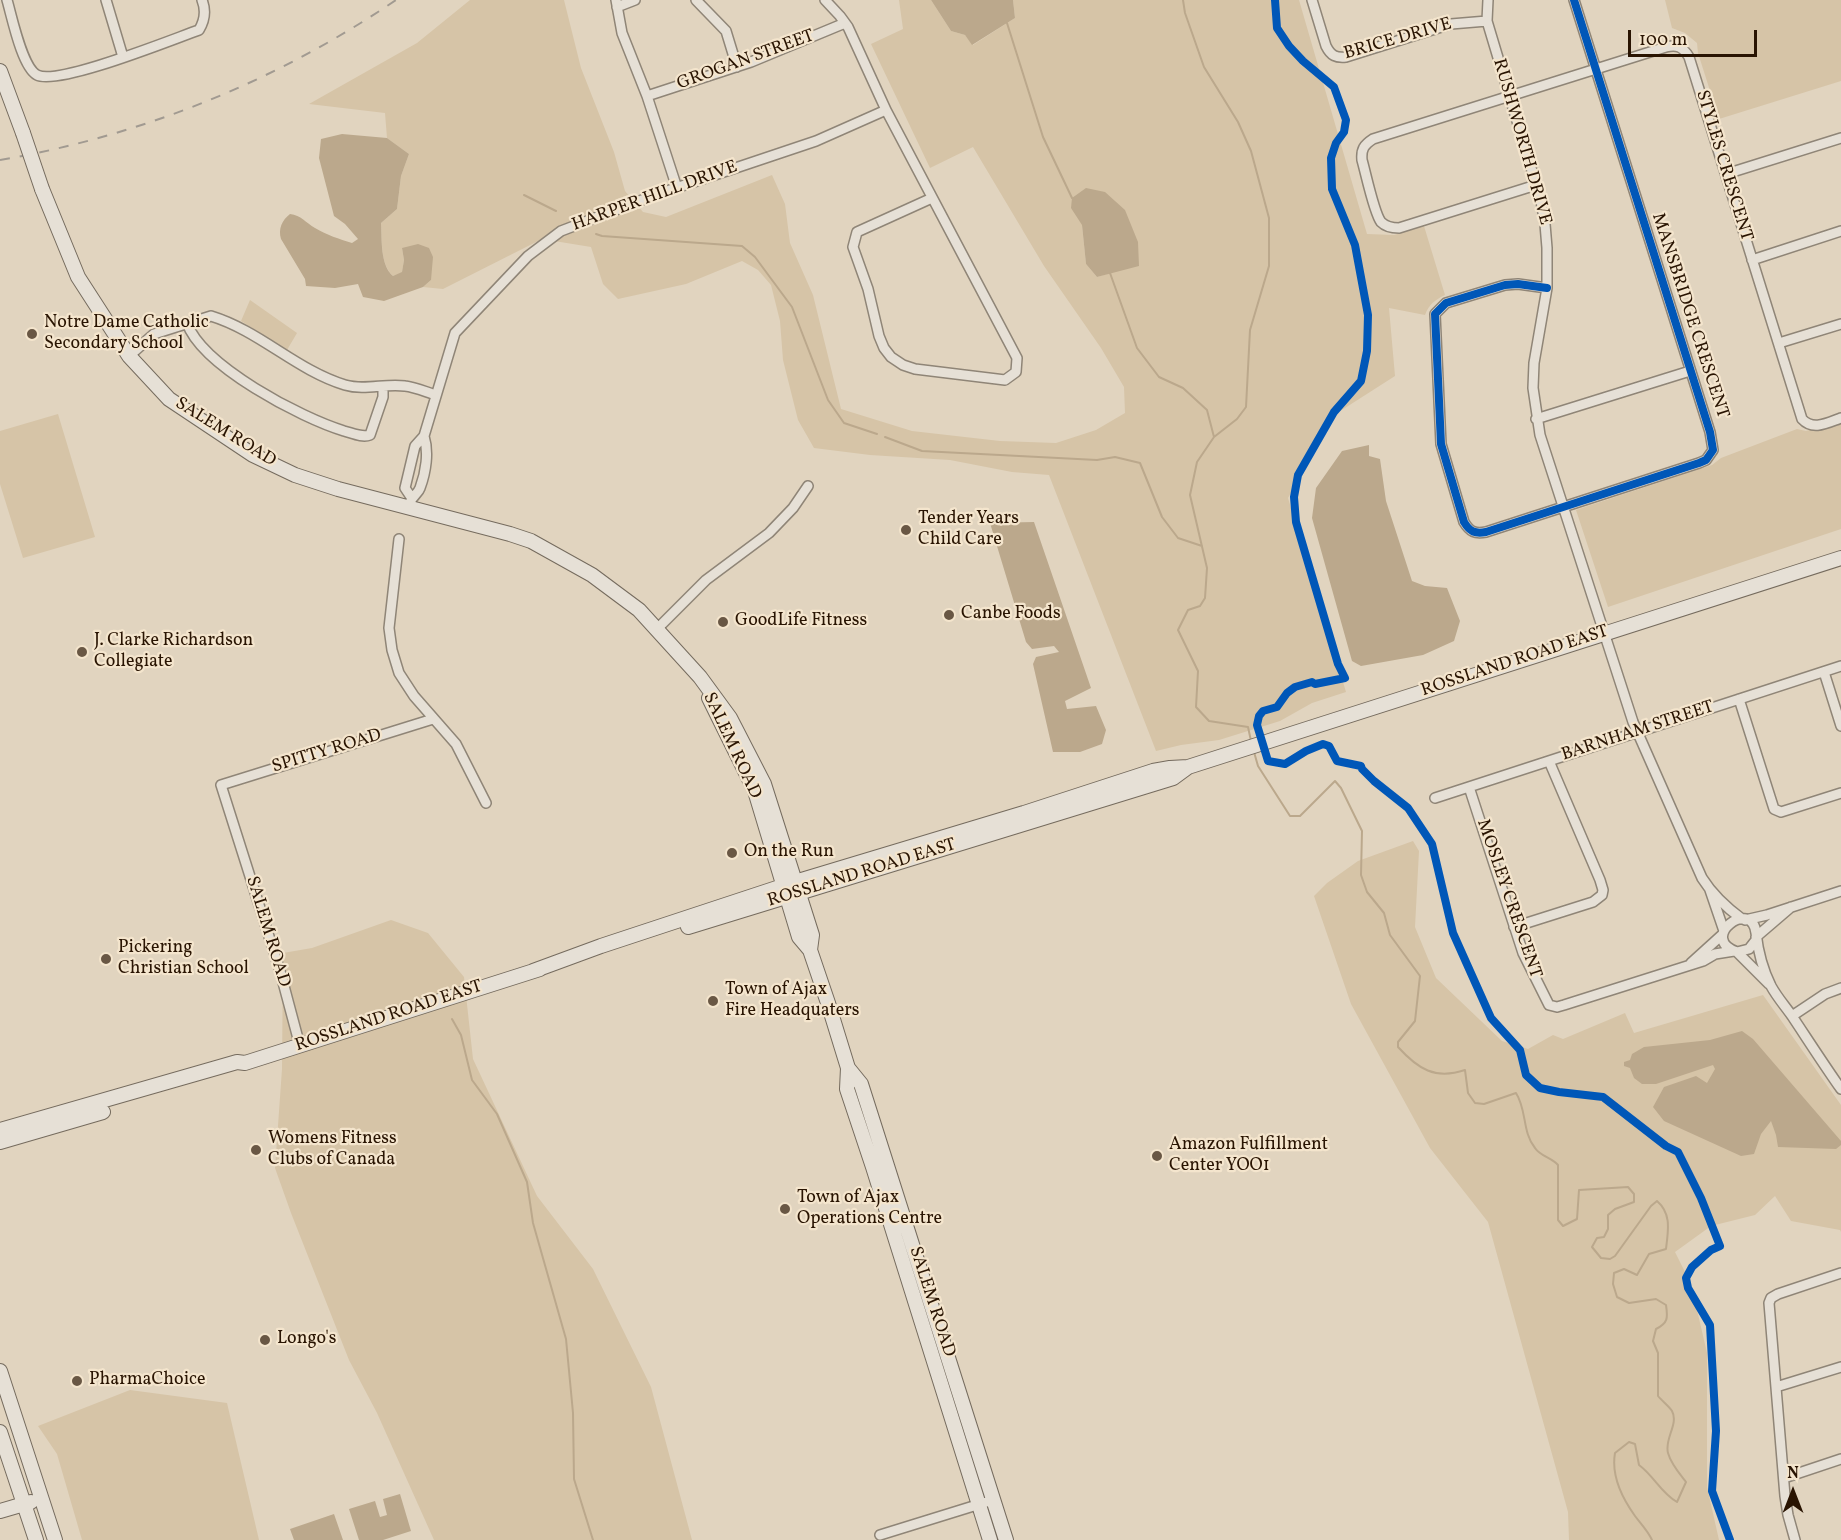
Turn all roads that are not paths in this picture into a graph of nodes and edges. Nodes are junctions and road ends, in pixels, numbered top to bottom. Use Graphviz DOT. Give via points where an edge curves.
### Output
graph roads {
  1 [pos="7,0"];
  2 [pos="106,0"];
  3 [pos="202,0"];
  4 [pos="635,0"];
  5 [pos="696,0"];
  6 [pos="825,0"];
  7 [pos="1312,0"];
  8 [pos="1488,0"];
  9 [pos="1574,0"];
  10 [pos="616,3"];
  11 [pos="1487,21"];
  12 [pos="845,23"];
  13 [pos="123,57"];
  14 [pos="737,67"];
  15 [pos="1596,69"];
  16 [pos="0,71"];
  17 [pos="647,96"];
  18 [pos="1508,97"];
  19 [pos="886,110"];
  20 [pos="1841,138"];
  21 [pos="1726,174"];
  22 [pos="1536,185"];
  23 [pos="677,188"];
  24 [pos="932,198"];
  25 [pos="1841,231"];
  26 [pos="1752,260"];
  27 [pos="1547,288"];
  28 [pos="187,323"];
  29 [pos="1841,324"];
  30 [pos="1779,344"];
  31 [pos="129,356"];
  32 [pos="1690,371"];
  33 [pos="383,387"];
  34 [pos="436,395"];
  35 [pos="1841,418"];
  36 [pos="1536,419"];
  37 [pos="424,436"];
  38 [pos="808,486"];
  39 [pos="410,502"];
  40 [pos="1563,507"];
  41 [pos="399,539"];
  42 [pos="1841,558"];
  43 [pos="657,629"];
  44 [pos="1604,634"];
  45 [pos="1841,666"];
  46 [pos="1824,672"];
  47 [pos="1739,699"];
  48 [pos="433,719"];
  49 [pos="1841,726"];
  50 [pos="1637,732"];
  51 [pos="1549,761"];
  52 [pos="221,784"];
  53 [pos="1469,787"];
  54 [pos="1841,793"];
  55 [pos="1435,798"];
  56 [pos="486,803"];
  57 [pos="791,889"];
  58 [pos="1710,890"];
  59 [pos="1841,891"];
  60 [pos="1791,907"];
  61 [pos="1744,919"];
  62 [pos="1514,927"];
  63 [pos="1724,933"];
  64 [pos="1756,938"];
  65 [pos="1735,952"];
  66 [pos="1689,964"];
  67 [pos="1771,986"];
  68 [pos="1841,988"];
  69 [pos="1792,1016"];
  70 [pos="300,1046"];
  71 [pos="245,1063"];
  72 [pos="848,1068"];
  73 [pos="1841,1089"];
  74 [pos="0,1130"];
  75 [pos="0,1142"];
  76 [pos="1841,1273"];
  77 [pos="1841,1367"];
  78 [pos="0,1371"];
  79 [pos="1776,1388"];
  80 [pos="0,1432"];
  81 [pos="1841,1459"];
  82 [pos="1784,1478"];
  83 [pos="41,1498"];
  84 [pos="993,1500"];
  85 [pos="23,1504"];
  86 [pos="979,1505"];
  87 [pos="0,1510"];
  88 [pos="880,1535"];
  89 [pos="36,1540"];
  90 [pos="55,1540"];
  91 [pos="990,1540"];
  92 [pos="1006,1540"];
  93 [pos="1796,1540"];
  1 -- 13 [label="street" via="26,63 36,75 49,78"];
  2 -- 13 [label="street"];
  3 -- 13 [label="street" via="204,22 199,30"];
  4 -- 10 [label="street"];
  5 -- 14 [label="street" via="726,31"];
  6 -- 12 [label="street"];
  7 -- 11 [label="street, BRICE DRIVE" via="1326,46 1336,58 1451,24"];
  8 -- 11 [label="street, RUSHWORTH DRIVE"];
  9 -- 15 [label="street, MANSBRIDGE CRESCENT"];
  10 -- 17 [label="street" via="622,33"];
  11 -- 18 [label="street, RUSHWORTH DRIVE"];
  12 -- 14 [label="street, GROGAN STREET"];
  12 -- 19 [label="street"];
  14 -- 17 [label="street, GROGAN STREET"];
  15 -- 18 [label="street, STYLES CRESCENT"];
  15 -- 21 [label="street, STYLES CRESCENT" via="1674,45 1685,50"];
  15 -- 32 [label="street, MANSBRIDGE CRESCENT"];
  16 -- 31 [label="main road, SALEM ROAD, bridge" via="78,277"];
  17 -- 23 [label="street"];
  18 -- 22 [label="street, RUSHWORTH DRIVE"];
  18 -- 22 [label="street, STYLES CRESCENT" via="1365,144 1362,160 1378,217 1386,225 1399,228"];
  19 -- 23 [label="street, HARPER HILL DRIVE" via="816,141"];
  19 -- 24 [label="street"];
  20 -- 21 [label="street"];
  21 -- 26 [label="street, STYLES CRESCENT"];
  22 -- 27 [label="street, RUSHWORTH DRIVE" via="1546,235"];
  23 -- 34 [label="street, HARPER HILL DRIVE" via="561,231 528,256 455,333"];
  24 -- 24 [label="street" via="857,232 853,247 879,336 891,357 903,365 1005,380 1016,372 1017,358"];
  25 -- 26 [label="street"];
  26 -- 30 [label="street, STYLES CRESCENT"];
  27 -- 36 [label="street, RUSHWORTH DRIVE" via="1534,363"];
  27 -- 40 [label="street" via="1505,285 1446,303 1435,314 1440,432 1444,458 1468,529 1486,532"];
  28 -- 31 [label="street" via="154,334"];
  28 -- 33 [label="street" via="215,318 253,334 311,372 345,385"];
  28 -- 33 [label="street" via="190,334 241,379 287,408 335,428 370,435"];
  29 -- 30 [label="street"];
  30 -- 35 [label="street, STYLES CRESCENT" via="1802,419 1814,426"];
  31 -- 39 [label="main road, SALEM ROAD" via="169,399 253,455 338,489"];
  32 -- 36 [label="street"];
  32 -- 40 [label="street, MANSBRIDGE CRESCENT" via="1713,442 1710,456 1699,463"];
  33 -- 34 [label="street" via="405,386"];
  34 -- 37 [label="street, HARPER HILL DRIVE"];
  36 -- 40 [label="street, RUSHWORTH DRIVE"];
  37 -- 39 [label="street, HARPER HILL DRIVE" via="428,448 420,491"];
  37 -- 39 [label="street, HARPER HILL DRIVE" via="414,446 406,483"];
  38 -- 43 [label="street" via="769,533 706,580"];
  39 -- 43 [label="main road, SALEM ROAD" via="531,542 592,575 639,610"];
  40 -- 44 [label="street, RUSHWORTH DRIVE"];
  41 -- 48 [label="street" via="389,628 392,650 399,674"];
  42 -- 44 [label="main road, ROSSLAND ROAD EAST"];
  43 -- 57 [label="main road, SALEM ROAD" via="730,718 764,784"];
  44 -- 50 [label="street, RUSHWORTH DRIVE"];
  44 -- 57 [label="main road, ROSSLAND ROAD EAST" via="1188,767 1153,771"];
  45 -- 46 [label="street, BARNHAM STREET"];
  46 -- 47 [label="street, BARNHAM STREET"];
  46 -- 49 [label="street"];
  47 -- 50 [label="street, BARNHAM STREET"];
  47 -- 54 [label="street" via="1774,809 1781,812"];
  48 -- 52 [label="street, SPITTY ROAD"];
  48 -- 56 [label="street" via="456,744"];
  50 -- 51 [label="street, BARNHAM STREET"];
  50 -- 58 [label="street, RUSHWORTH DRIVE"];
  51 -- 53 [label="street, BARNHAM STREET"];
  51 -- 62 [label="street" via="1600,880 1602,895 1593,902"];
  52 -- 70 [label="street, SALEM ROAD"];
  53 -- 55 [label="street, BARNHAM STREET"];
  53 -- 62 [label="street, MOSLEY CRESCENT"];
  57 -- 70 [label="main road, ROSSLAND ROAD EAST"];
  57 -- 72 [label="main road, SALEM ROAD" via="799,937 810,950"];
  58 -- 61 [label="street"];
  58 -- 63 [label="street"];
  59 -- 60 [label="street"];
  60 -- 61 [label="street"];
  60 -- 64 [label="street"];
  61 -- 63 [label="street" via="1730,922"];
  61 -- 64 [label="street" via="1754,926"];
  62 -- 66 [label="street, MOSLEY CRESCENT" via="1544,999 1557,1007"];
  63 -- 65 [label="street" via="1726,945"];
  63 -- 66 [label="street, MOSLEY CRESCENT"];
  64 -- 65 [label="street" via="1749,950"];
  64 -- 67 [label="street"];
  65 -- 66 [label="street, MOSLEY CRESCENT" via="1715,954"];
  65 -- 67 [label="street"];
  67 -- 69 [label="street"];
  68 -- 69 [label="street"];
  69 -- 73 [label="street"];
  70 -- 71 [label="main road, ROSSLAND ROAD EAST"];
  71 -- 74 [label="main road, ROSSLAND ROAD EAST" via="237,1062"];
  71 -- 75 [label="main road, ROSSLAND ROAD EAST" via="242,1070"];
  72 -- 84 [label="main road, SALEM ROAD" via="861,1084 876,1128"];
  72 -- 86 [label="main road, SALEM ROAD" via="847,1089"];
  76 -- 79 [label="street" via="1771,1298"];
  77 -- 79 [label="street"];
  78 -- 83 [label="main road"];
  79 -- 82 [label="street"];
  80 -- 85 [label="main road"];
  81 -- 82 [label="street"];
  82 -- 93 [label="street" via="1788,1515"];
  83 -- 85 [label="main road"];
  83 -- 90 [label="main road"];
  84 -- 86 [label="street"];
  84 -- 92 [label="main road, SALEM ROAD"];
  85 -- 87 [label="main road"];
  85 -- 89 [label="main road"];
  86 -- 88 [label="street"];
  86 -- 91 [label="main road, SALEM ROAD"];
}
